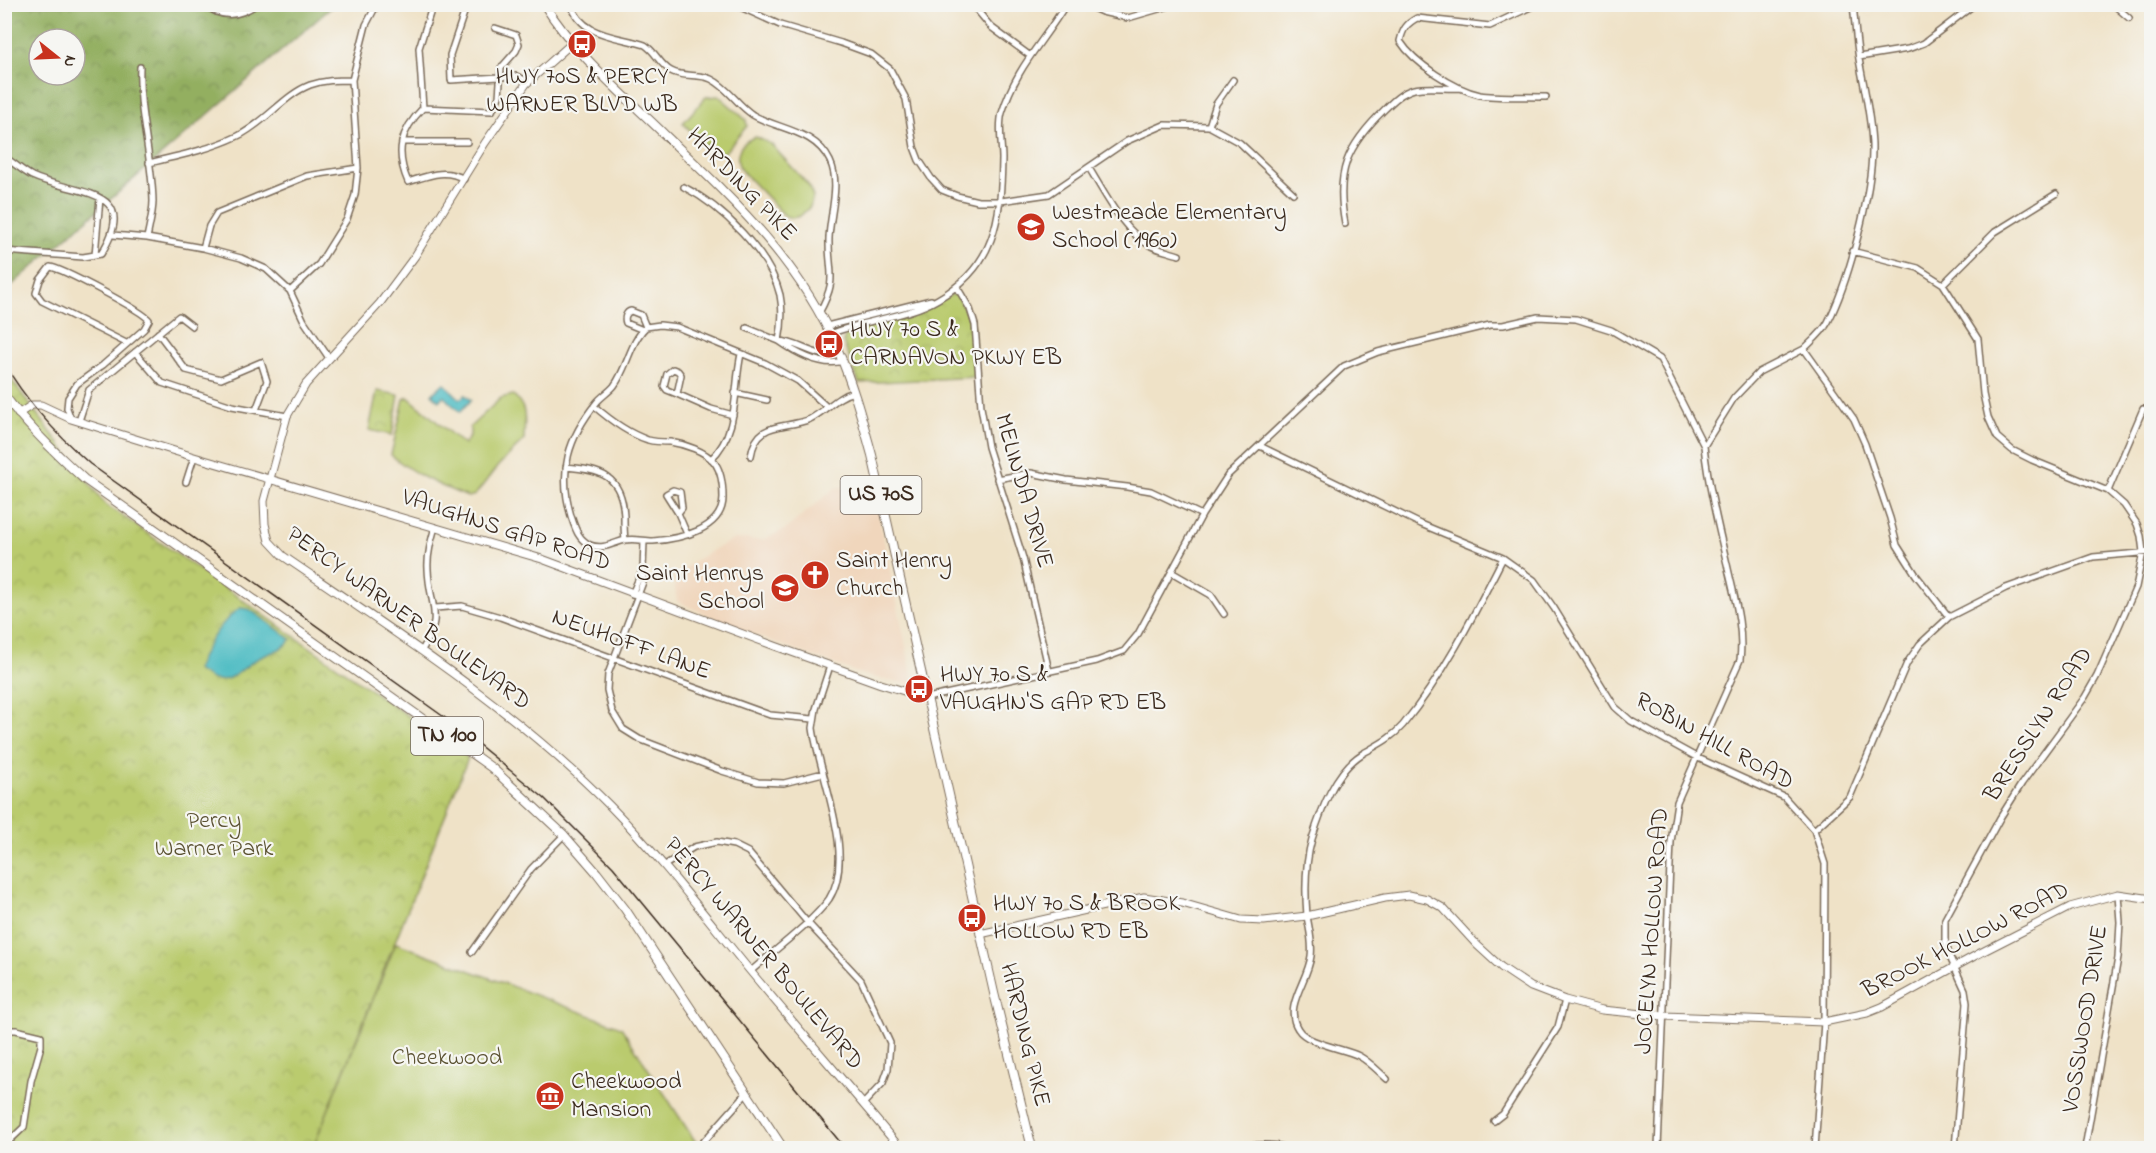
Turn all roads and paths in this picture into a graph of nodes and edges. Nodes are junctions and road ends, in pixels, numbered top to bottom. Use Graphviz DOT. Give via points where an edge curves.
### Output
graph roads {
  1 [pos="204,4"];
  2 [pos="257,4"];
  3 [pos="377,4"];
  4 [pos="434,4"];
  5 [pos="467,4"];
  6 [pos="544,4"];
  7 [pos="571,4"];
  8 [pos="734,4"];
  9 [pos="972,4"];
  10 [pos="1066,4"];
  11 [pos="1084,4"];
  12 [pos="1176,4"];
  13 [pos="1537,4"];
  14 [pos="1853,4"];
  15 [pos="1975,4"];
  16 [pos="2113,4"];
  17 [pos="2129,18"];
  18 [pos="495,28"];
  19 [pos="572,43"];
  20 [pos="1029,55"];
  21 [pos="1859,57"];
  22 [pos="140,67"];
  23 [pos="500,76"];
  24 [pos="352,80"];
  25 [pos="1233,80"];
  26 [pos="525,83"];
  27 [pos="1465,88"];
  28 [pos="1546,97"];
  29 [pos="423,108"];
  30 [pos="1209,126"];
  31 [pos="402,142"];
  32 [pos="467,142"];
  33 [pos="4,158"];
  34 [pos="149,163"];
  35 [pos="358,168"];
  36 [pos="1089,168"];
  37 [pos="464,179"];
  38 [pos="684,187"];
  39 [pos="1293,193"];
  40 [pos="2056,194"];
  41 [pos="100,198"];
  42 [pos="1001,201"];
  43 [pos="1345,224"];
  44 [pos="113,235"];
  45 [pos="147,238"];
  46 [pos="203,248"];
  47 [pos="4,251"];
  48 [pos="1852,251"];
  49 [pos="95,255"];
  50 [pos="1179,255"];
  51 [pos="1943,284"];
  52 [pos="957,287"];
  53 [pos="290,291"];
  54 [pos="947,294"];
  55 [pos="819,313"];
  56 [pos="192,326"];
  57 [pos="826,326"];
  58 [pos="747,328"];
  59 [pos="158,333"];
  60 [pos="831,334"];
  61 [pos="129,341"];
  62 [pos="779,341"];
  63 [pos="1804,349"];
  64 [pos="135,352"];
  65 [pos="839,352"];
  66 [pos="741,354"];
  67 [pos="329,358"];
  68 [pos="843,361"];
  69 [pos="854,392"];
  70 [pos="735,393"];
  71 [pos="677,394"];
  72 [pos="4,395"];
  73 [pos="767,400"];
  74 [pos="594,406"];
  75 [pos="827,407"];
  76 [pos="2143,409"];
  77 [pos="256,410"];
  78 [pos="18,414"];
  79 [pos="733,415"];
  80 [pos="287,416"];
  81 [pos="75,420"];
  82 [pos="1260,446"];
  83 [pos="1704,446"];
  84 [pos="751,456"];
  85 [pos="194,457"];
  86 [pos="711,459"];
  87 [pos="566,467"];
  88 [pos="269,478"];
  89 [pos="997,479"];
  90 [pos="186,482"];
  91 [pos="2108,490"];
  92 [pos="678,513"];
  93 [pos="1202,515"];
  94 [pos="435,527"];
  95 [pos="687,534"];
  96 [pos="625,540"];
  97 [pos="645,541"];
  98 [pos="2143,552"];
  99 [pos="2151,552"];
  100 [pos="1503,558"];
  101 [pos="1173,573"];
  102 [pos="635,595"];
  103 [pos="435,608"];
  104 [pos="1224,614"];
  105 [pos="1949,617"];
  106 [pos="422,650"];
  107 [pos="613,658"];
  108 [pos="830,666"];
  109 [pos="1049,671"];
  110 [pos="927,698"];
  111 [pos="813,719"];
  112 [pos="1698,758"];
  113 [pos="823,773"];
  114 [pos="1814,830"];
  115 [pos="564,835"];
  116 [pos="665,865"];
  117 [pos="2118,894"];
  118 [pos="2151,899"];
  119 [pos="1307,916"];
  120 [pos="807,922"];
  121 [pos="980,934"];
  122 [pos="472,952"];
  123 [pos="1955,967"];
  124 [pos="751,972"];
  125 [pos="1565,1000"];
  126 [pos="1664,1016"];
  127 [pos="1824,1022"];
  128 [pos="4,1030"];
  129 [pos="1387,1079"];
  130 [pos="746,1094"];
  131 [pos="863,1104"];
  132 [pos="1494,1121"];
  133 [pos="4,1146"];
  134 [pos="698,1149"];
  135 [pos="783,1149"];
  136 [pos="900,1149"];
  137 [pos="1032,1149"];
  138 [pos="1234,1149"];
  139 [pos="1289,1149"];
  140 [pos="1658,1149"];
  141 [pos="1815,1149"];
  142 [pos="1955,1149"];
  143 [pos="2085,1149"];
  1 -- 2 [label="street" via="209,9 239,15"];
  3 -- 24 [label="street" via="366,25"];
  4 -- 29 [label="street" via="419,48"];
  5 -- 23 [label="street" via="450,55 451,80"];
  6 -- 19 [label="main road, US 70S"];
  7 -- 55 [label="street" via="588,28 645,45 672,72 711,79 749,112 803,135 823,150 834,177 829,243 832,277"];
  8 -- 42 [label="street" via="780,26 871,54 890,69 906,99 914,147 931,178 942,190 957,196"];
  9 -- 20 [label="street" via="991,27"];
  10 -- 20 [label="street"];
  11 -- 12 [label="street" via="1128,18"];
  13 -- 27 [label="street" via="1490,26 1418,18 1402,30 1400,41 1422,66"];
  14 -- 21 [label="street"];
  15 -- 21 [label="street" via="1924,42 1908,49"];
  16 -- 17 [label="street"];
  18 -- 23 [label="street" via="516,35 519,40"];
  19 -- 26 [label="street, PERCY WARNER BOULEVARD"];
  19 -- 55 [label="main road, HARDING PIKE / US 70S" via="754,221 788,263"];
  20 -- 42 [label="street" via="1011,86 1001,117"];
  21 -- 48 [label="street" via="1872,148 1870,178"];
  22 -- 34 [label="street"];
  23 -- 26 [label="street" via="516,76"];
  23 -- 29 [label="street" via="499,96 492,111"];
  24 -- 34 [label="street" via="310,85 239,136"];
  24 -- 35 [label="street"];
  25 -- 30 [label="street" via="1216,104"];
  26 -- 37 [label="street, PERCY WARNER BOULEVARD"];
  27 -- 28 [label="street" via="1480,95"];
  27 -- 43 [label="street" via="1415,88 1395,100 1364,131 1344,164"];
  29 -- 31 [label="street" via="410,122"];
  30 -- 36 [label="street" via="1164,125 1127,141"];
  30 -- 39 [label="street" via="1240,143"];
  31 -- 32 [label="street"];
  31 -- 37 [label="street" via="400,159 408,182 440,172"];
  33 -- 41 [label="street" via="33,176"];
  34 -- 45 [label="street" via="153,204"];
  35 -- 46 [label="street" via="307,176 217,213"];
  35 -- 53 [label="street" via="347,219 319,264"];
  36 -- 42 [label="street" via="1049,194"];
  36 -- 50 [label="street" via="1120,217 1141,239"];
  37 -- 67 [label="street, PERCY WARNER BOULEVARD" via="380,303"];
  38 -- 62 [label="street" via="725,216 747,238 767,268 781,302"];
  40 -- 51 [label="street" via="1995,232"];
  41 -- 44 [label="street" via="114,212"];
  41 -- 49 [label="street"];
  42 -- 52 [label="street" via="986,253"];
  44 -- 45 [label="street"];
  44 -- 49 [label="street" via="101,254"];
  45 -- 46 [label="street"];
  46 -- 53 [label="street" via="267,269"];
  47 -- 49 [label="street"];
  48 -- 51 [label="street, BRESSLYN ROAD" via="1918,268"];
  48 -- 63 [label="street" via="1827,324"];
  51 -- 91 [label="street, BRESSLYN ROAD" via="1978,339 1983,394 1997,437 2032,460"];
  52 -- 54 [label="street"];
  52 -- 89 [label="street, MELINDA DRIVE" via="976,329 982,419"];
  53 -- 67 [label="street"];
  54 -- 57 [label="street"];
  54 -- 60 [label="street" via="910,311"];
  55 -- 57 [label="main road, HARDING PIKE / US 70S"];
  56 -- 59 [label="street" via="179,316"];
  57 -- 60 [label="main road, HARDING PIKE / US 70S"];
  58 -- 62 [label="street"];
  59 -- 64 [label="street"];
  59 -- 77 [label="street" via="186,370 221,379 261,362 267,381"];
  60 -- 65 [label="main road, HARDING PIKE / US 70S"];
  61 -- 61 [label="street" via="42,301 36,293 50,267 146,316 148,325"];
  61 -- 81 [label="street" via="77,384 68,398 68,408"];
  62 -- 65 [label="street" via="822,355"];
  62 -- 68 [label="street" via="820,361"];
  63 -- 83 [label="street" via="1759,372 1734,398"];
  63 -- 105 [label="street" via="1854,419 1897,545"];
  64 -- 77 [label="street" via="162,383"];
  64 -- 81 [label="street" via="89,390"];
  65 -- 68 [label="main road, HARDING PIKE / US 70S"];
  66 -- 70 [label="street"];
  66 -- 74 [label="street" via="677,327 644,328 618,380"];
  66 -- 75 [label="street" via="784,372"];
  67 -- 80 [label="street, PERCY WARNER BOULEVARD" via="306,384"];
  68 -- 69 [label="main road, HARDING PIKE / US 70S"];
  69 -- 75 [label="street"];
  69 -- 110 [label="main road, HARDING PIKE / US 70S"];
  70 -- 73 [label="street"];
  70 -- 79 [label="street"];
  71 -- 71 [label="street" via="664,386 673,369 681,375"];
  71 -- 79 [label="street"];
  72 -- 78 [label="main road, TN 100"];
  74 -- 86 [label="street" via="641,437 680,444"];
  74 -- 87 [label="street" via="575,435"];
  75 -- 84 [label="street" via="807,420 766,430 756,441"];
  76 -- 91 [label="street"];
  77 -- 80 [label="street"];
  78 -- 81 [label="street, VAUGHNS GAP ROAD" via="32,405 41,405"];
  78 -- 115 [label="main road, TN 100" via="84,479 492,768"];
  79 -- 86 [label="street" via="726,438"];
  80 -- 88 [label="street, PERCY WARNER BOULEVARD"];
  81 -- 85 [label="street, VAUGHNS GAP ROAD"];
  82 -- 83 [label="street" via="1344,366 1362,358 1538,317 1576,319 1611,330 1660,359"];
  82 -- 93 [label="street" via="1228,475"];
  82 -- 100 [label="street, ROBIN HILL ROAD" via="1421,524"];
  83 -- 112 [label="street, JOCELYN HOLLOW ROAD" via="1742,640 1740,660"];
  85 -- 88 [label="street, VAUGHNS GAP ROAD"];
  85 -- 90 [label="street"];
  86 -- 95 [label="street" via="722,481 722,509 713,522"];
  87 -- 96 [label="street" via="591,470 611,479 621,504"];
  87 -- 96 [label="street" via="567,502 581,538 601,547"];
  88 -- 94 [label="street, VAUGHNS GAP ROAD"];
  88 -- 106 [label="street, PERCY WARNER BOULEVARD" via="264,501 269,541 283,556"];
  89 -- 93 [label="street" via="1031,473 1151,491"];
  89 -- 109 [label="street, MELINDA DRIVE" via="1023,558"];
  91 -- 98 [label="street, BRESSLYN ROAD" via="2137,524"];
  92 -- 95 [label="street"];
  93 -- 101 [label="street"];
  94 -- 102 [label="street, VAUGHNS GAP ROAD" via="542,559"];
  94 -- 103 [label="street" via="428,568"];
  95 -- 97 [label="street"];
  96 -- 97 [label="street"];
  97 -- 102 [label="street" via="643,569"];
  98 -- 99 [label="street"];
  98 -- 105 [label="street" via="2092,557 2006,588"];
  98 -- 123 [label="street, BRESSLYN ROAD" via="2136,587 2092,685 2017,791 1947,912 1945,939"];
  100 -- 112 [label="street, ROBIN HILL ROAD" via="1534,580 1615,706 1631,721"];
  100 -- 119 [label="street" via="1474,616 1404,724 1352,762 1329,796 1311,842 1305,885"];
  101 -- 104 [label="street" via="1211,595"];
  101 -- 109 [label="street" via="1124,651"];
  102 -- 107 [label="street"];
  102 -- 108 [label="street, VAUGHNS GAP ROAD"];
  103 -- 106 [label="street" via="435,622"];
  103 -- 107 [label="street, NEUHOFF LANE" via="462,606 536,628"];
  105 -- 114 [label="street" via="1920,644 1907,663 1850,797"];
  106 -- 116 [label="street, PERCY WARNER BOULEVARD" via="488,698 549,750"];
  107 -- 111 [label="street, NEUHOFF LANE" via="770,715"];
  107 -- 113 [label="street" via="607,690 612,711 623,729 639,739 758,782 784,783"];
  108 -- 110 [label="street, VAUGHNS GAP ROAD"];
  108 -- 111 [label="street"];
  109 -- 110 [label="street"];
  110 -- 121 [label="main road, HARDING PIKE / US 70S"];
  111 -- 113 [label="street"];
  112 -- 114 [label="street, ROBIN HILL ROAD" via="1784,797"];
  112 -- 126 [label="street, JOCELYN HOLLOW ROAD" via="1677,802 1671,842"];
  113 -- 120 [label="street" via="840,867 829,898"];
  114 -- 127 [label="street, ROBIN HILL ROAD" via="1825,864"];
  115 -- 122 [label="street" via="531,870"];
  115 -- 130 [label="main road, TN 100" via="626,909"];
  116 -- 120 [label="street" via="694,847 717,842 734,845 748,852"];
  116 -- 124 [label="street, PERCY WARNER BOULEVARD"];
  117 -- 118 [label="street, BROOK HOLLOW ROAD"];
  117 -- 123 [label="street, BROOK HOLLOW ROAD" via="2070,907"];
  117 -- 143 [label="street, VOSSWOOD DRIVE" via="2118,958"];
  119 -- 121 [label="street, BROOK HOLLOW ROAD" via="1241,920 1144,897"];
  119 -- 125 [label="street, BROOK HOLLOW ROAD" via="1393,897 1427,898 1443,908 1501,967 1531,987"];
  119 -- 129 [label="street" via="1313,946 1307,975 1293,1005 1298,1030 1306,1037 1358,1056"];
  120 -- 124 [label="street"];
  120 -- 131 [label="street" via="861,980 890,1043 883,1083"];
  121 -- 137 [label="main road, HARDING PIKE / US 70S"];
  123 -- 127 [label="street, BROOK HOLLOW ROAD" via="1882,1007"];
  123 -- 142 [label="street, BRESSLYN ROAD" via="1967,1003"];
  124 -- 131 [label="street, PERCY WARNER BOULEVARD"];
  125 -- 126 [label="street, BROOK HOLLOW ROAD" via="1602,1010"];
  125 -- 132 [label="street" via="1558,1027"];
  126 -- 127 [label="street, BROOK HOLLOW ROAD"];
  126 -- 140 [label="street, JOCELYN HOLLOW ROAD"];
  127 -- 141 [label="street, ROBIN HILL ROAD"];
  128 -- 133 [label="street" via="41,1036 41,1046 24,1127"];
  130 -- 134 [label="street"];
  130 -- 135 [label="main road, TN 100"];
  131 -- 136 [label="street, PERCY WARNER BOULEVARD"];
  138 -- 139 [label="street" via="1262,1144"];
}
